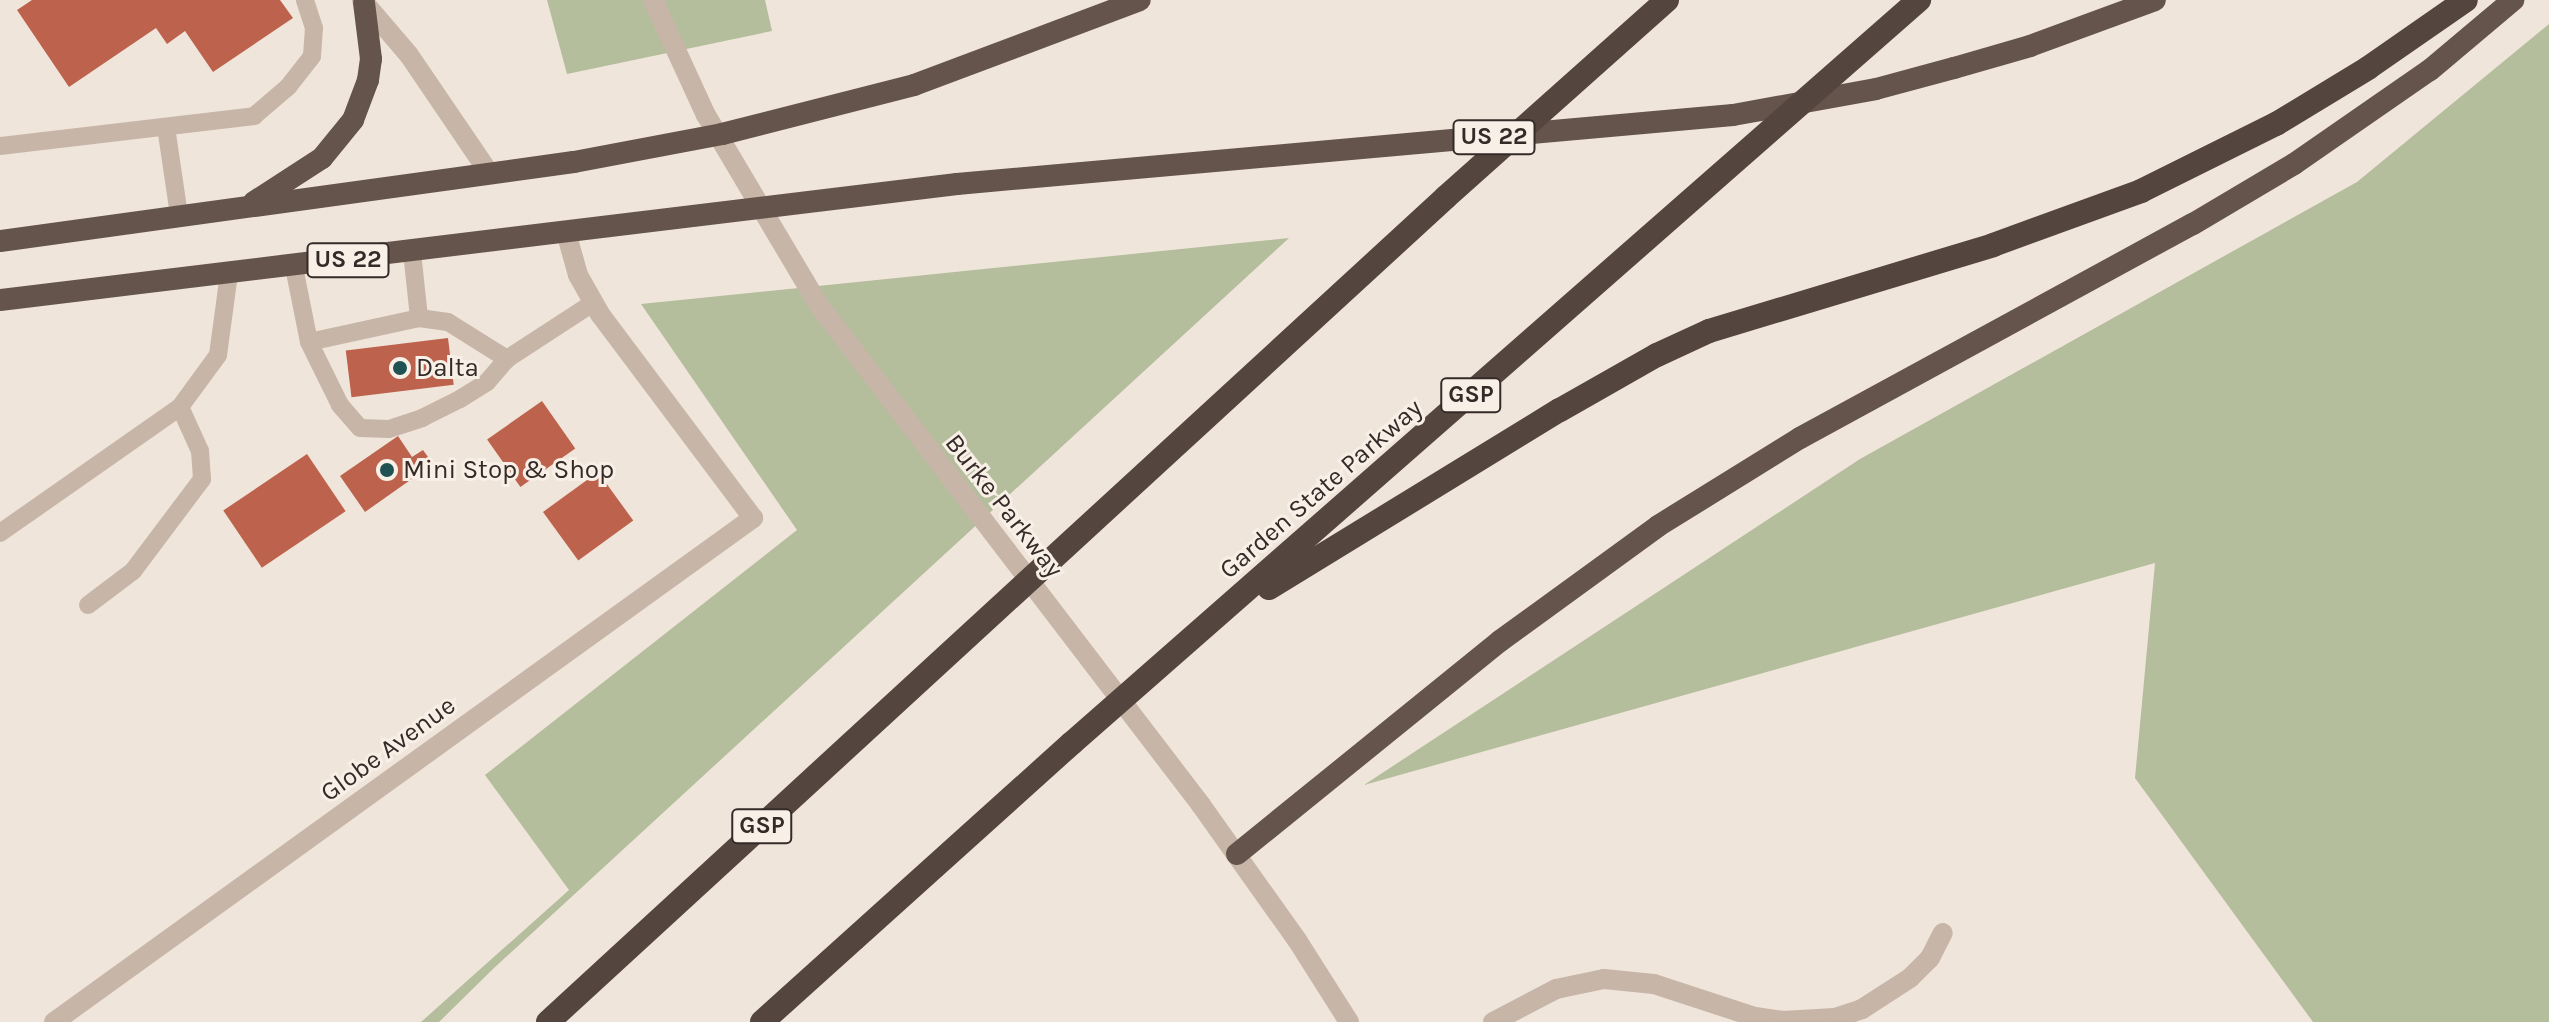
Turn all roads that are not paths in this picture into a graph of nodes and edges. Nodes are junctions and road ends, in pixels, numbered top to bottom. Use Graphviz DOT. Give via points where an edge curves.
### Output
graph roads {
  1 [pos="305,0"];
  2 [pos="653,0"];
  3 [pos="1140,0"];
  4 [pos="1649,0"];
  5 [pos="1667,0"];
  6 [pos="1919,0"];
  7 [pos="2155,0"];
  8 [pos="2466,0"];
  9 [pos="2513,0"];
  10 [pos="363,1"];
  11 [pos="1570,85"];
  12 [pos="166,127"];
  13 [pos="0,146"];
  14 [pos="490,174"];
  15 [pos="248,206"];
  16 [pos="179,215"];
  17 [pos="566,232"];
  18 [pos="0,241"];
  19 [pos="412,252"];
  20 [pos="294,267"];
  21 [pos="229,274"];
  22 [pos="0,300"];
  23 [pos="593,303"];
  24 [pos="419,318"];
  25 [pos="309,342"];
  26 [pos="507,359"];
  27 [pos="180,407"];
  28 [pos="0,533"];
  29 [pos="88,605"];
  30 [pos="1212,623"];
  31 [pos="1237,854"];
  32 [pos="1943,933"];
  33 [pos="54,1022"];
  34 [pos="548,1022"];
  35 [pos="762,1022"];
  36 [pos="1349,1022"];
  37 [pos="1493,1022"];
  1 -- 12 [label="lane" via="314,28 312,56 288,87 254,116"];
  2 -- 31 [label="street, Burke Parkway" via="706,115 818,304"];
  3 -- 14 [label="highway" via="958,71 775,122 657,148"];
  4 -- 11 [label="highway"];
  5 -- 11 [label="highway, GSP"];
  6 -- 30 [label="highway, Garden State Parkway / GSP"];
  7 -- 17 [label="highway, US 22" via="1941,72 1733,115 1079,172"];
  8 -- 30 [label="highway" via="2276,124 2141,191 1993,245 1709,331 1657,355"];
  9 -- 31 [label="highway" via="2430,70 2294,164 1800,438 1658,526 1490,649"];
  10 -- 14 [label="street" via="409,55"];
  10 -- 15 [label="highway" via="371,59 353,120 322,158"];
  11 -- 34 [label="highway, GSP"];
  12 -- 13 [label="lane"];
  12 -- 16 [label="lane"];
  14 -- 15 [label="highway"];
  15 -- 16 [label="highway"];
  16 -- 18 [label="highway"];
  17 -- 19 [label="highway, US 22"];
  17 -- 23 [label="street" via="578,275"];
  19 -- 20 [label="highway, US 22"];
  19 -- 24 [label="lane"];
  20 -- 21 [label="highway, US 22"];
  20 -- 25 [label="lane"];
  21 -- 22 [label="highway, US 22"];
  21 -- 27 [label="lane" via="218,355"];
  23 -- 26 [label="lane"];
  23 -- 33 [label="street, Globe Avenue" via="753,518"];
  24 -- 25 [label="lane"];
  24 -- 26 [label="lane" via="448,322"];
  25 -- 26 [label="lane" via="340,405 360,428 389,429 422,418 487,382"];
  27 -- 28 [label="lane"];
  27 -- 29 [label="lane" via="200,451 202,479 133,571"];
  30 -- 35 [label="highway, Garden State Parkway / GSP"];
  31 -- 36 [label="street, Burke Parkway"];
  32 -- 37 [label="street" via="1930,958 1910,978 1862,1009 1835,1018 1755,1017 1654,984 1604,979 1556,989"];
}
